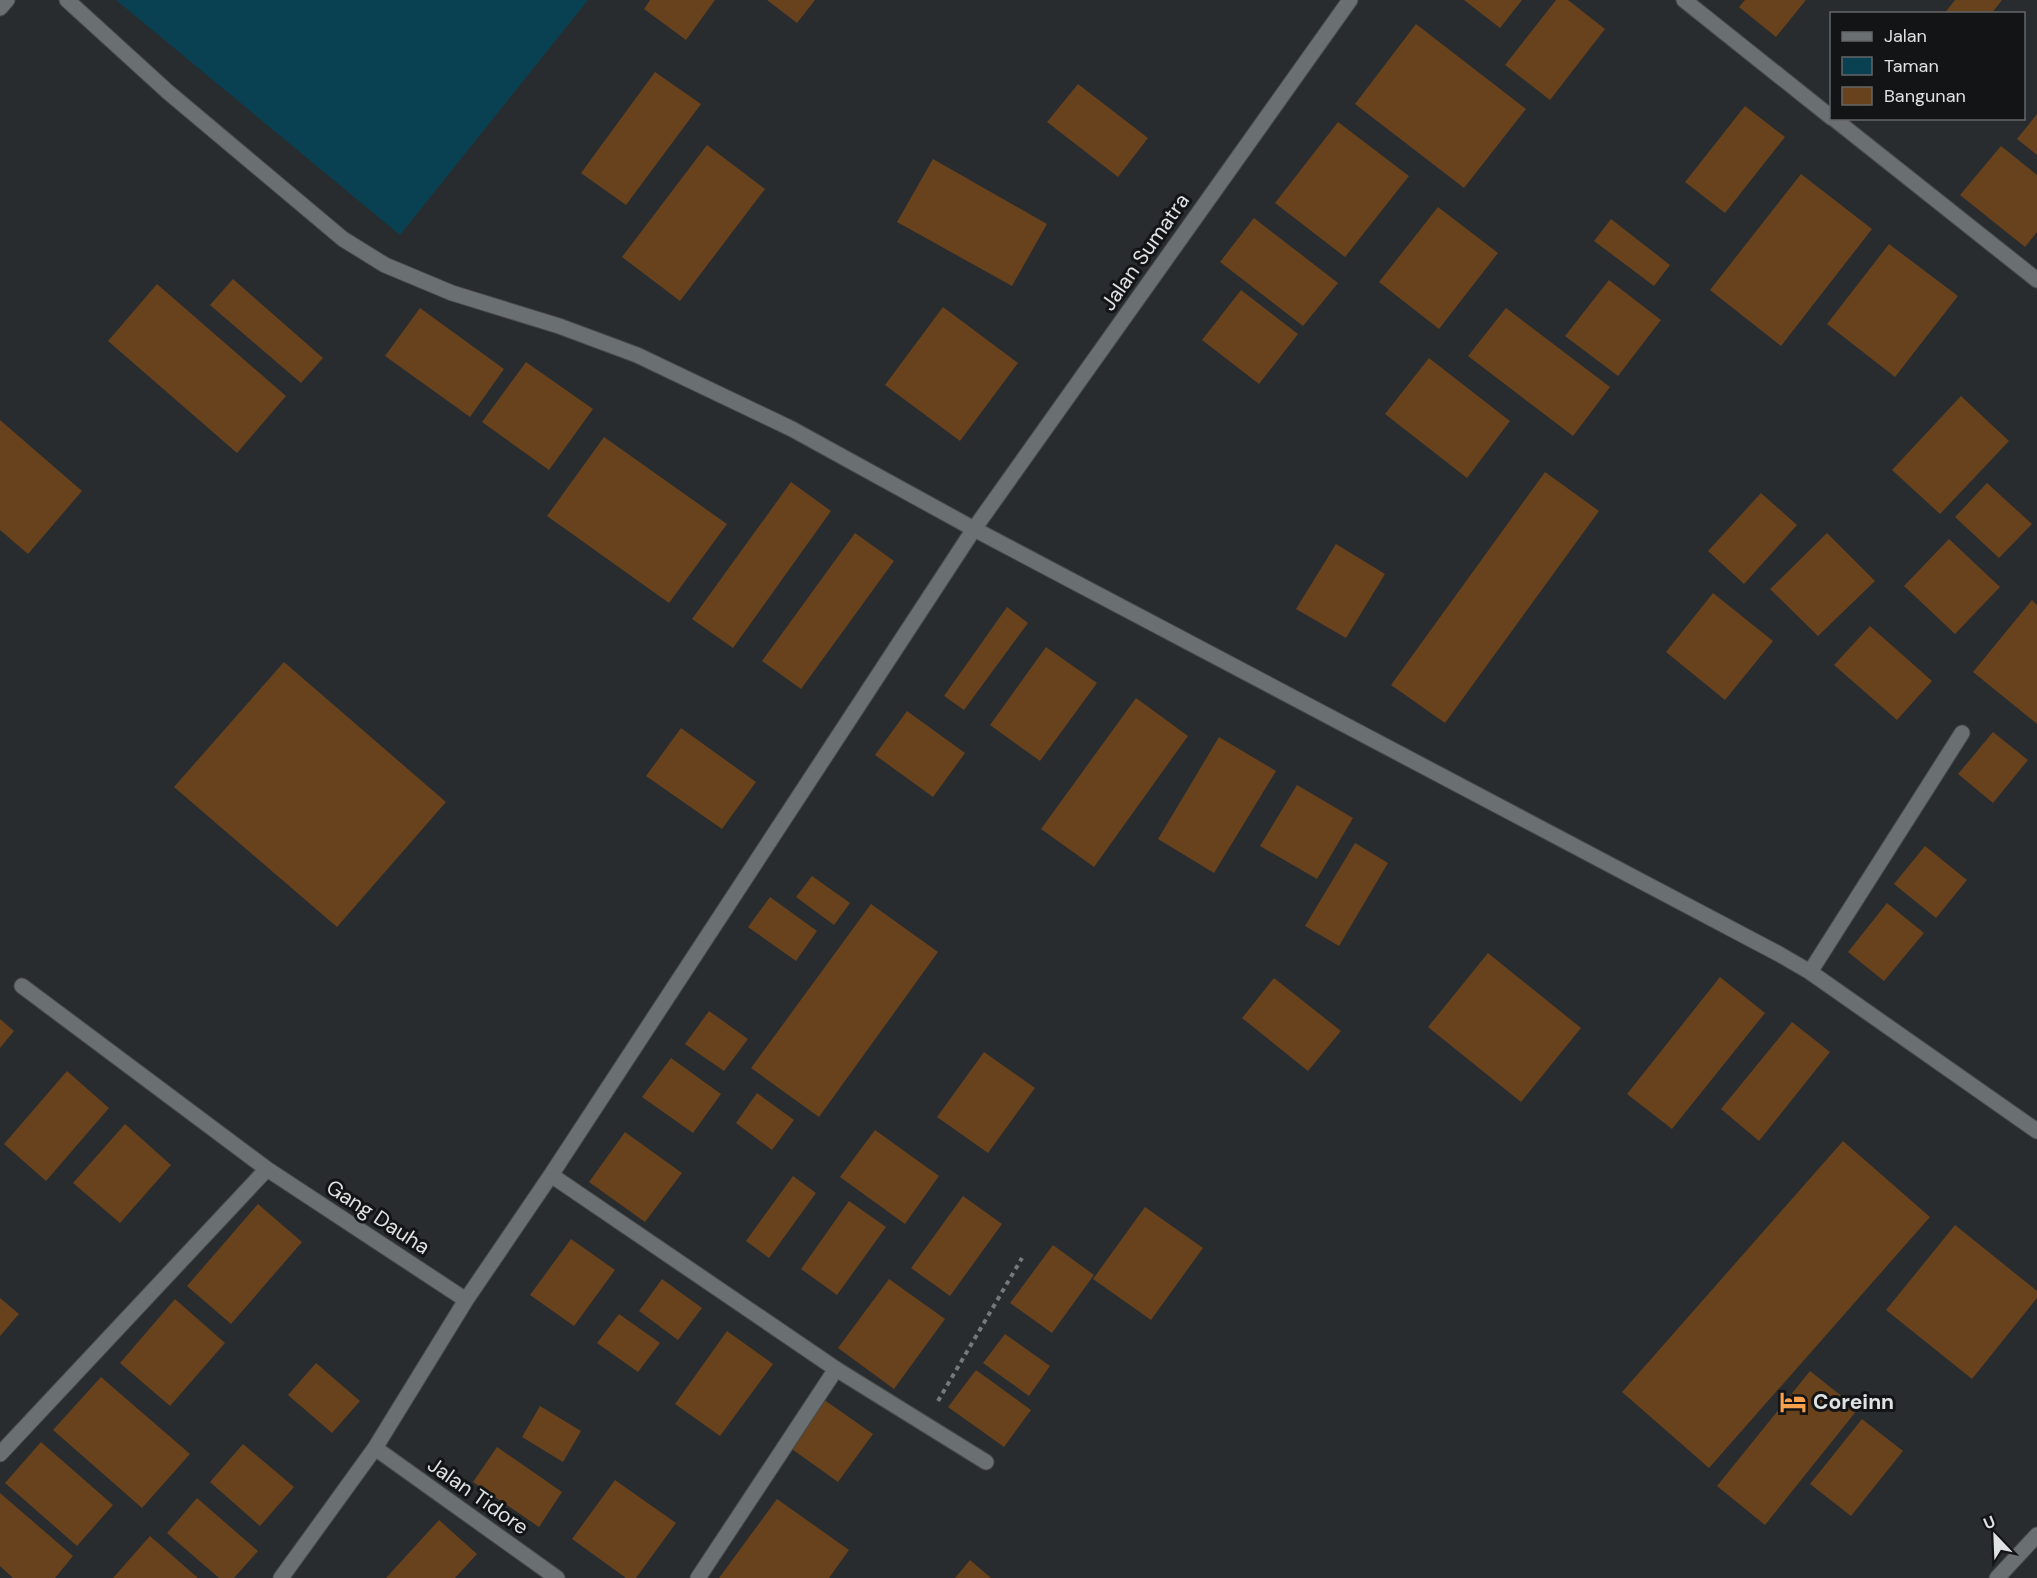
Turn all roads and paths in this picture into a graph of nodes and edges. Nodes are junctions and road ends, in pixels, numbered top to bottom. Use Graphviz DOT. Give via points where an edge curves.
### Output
graph roads {
  1 [pos="7,0"];
  2 [pos="68,0"];
  3 [pos="1350,0"];
  4 [pos="1684,0"];
  5 [pos="0,8"];
  6 [pos="1830,116"];
  7 [pos="1835,120"];
  8 [pos="2037,280"];
  9 [pos="974,529"];
  10 [pos="1962,734"];
  11 [pos="1810,972"];
  12 [pos="22,986"];
  13 [pos="2037,1131"];
  14 [pos="267,1169"];
  15 [pos="551,1175"];
  16 [pos="1022,1258"];
  17 [pos="466,1300"];
  18 [pos="836,1369"];
  19 [pos="924,1425"];
  20 [pos="375,1448"];
  21 [pos="0,1454"];
  22 [pos="986,1462"];
  23 [pos="2037,1535"];
  24 [pos="2007,1575"];
  25 [pos="281,1578"];
  26 [pos="557,1578"];
  27 [pos="698,1578"];
  1 -- 5 [label="street"];
  2 -- 9 [label="street" via="168,92 343,239 385,265 452,293 637,355 792,429"];
  3 -- 9 [label="street, Jalan Sumatra"];
  4 -- 6 [label="street"];
  7 -- 8 [label="street"];
  9 -- 11 [label="street"];
  9 -- 15 [label="street, Jalan Sumatra"];
  10 -- 11 [label="street"];
  11 -- 13 [label="street"];
  12 -- 14 [label="street, Gang Dauha"];
  14 -- 17 [label="street, Gang Dauha"];
  14 -- 21 [label="street"];
  15 -- 17 [label="street, Jalan Sumatra"];
  15 -- 18 [label="street"];
  16 -- 19 [label="path"];
  17 -- 20 [label="street, Jalan Sumatra"];
  18 -- 19 [label="street"];
  18 -- 27 [label="street"];
  19 -- 22 [label="street"];
  20 -- 25 [label="street, Jalan Sumatra"];
  20 -- 26 [label="street, Jalan Tidore"];
  23 -- 24 [label="street"];
}
